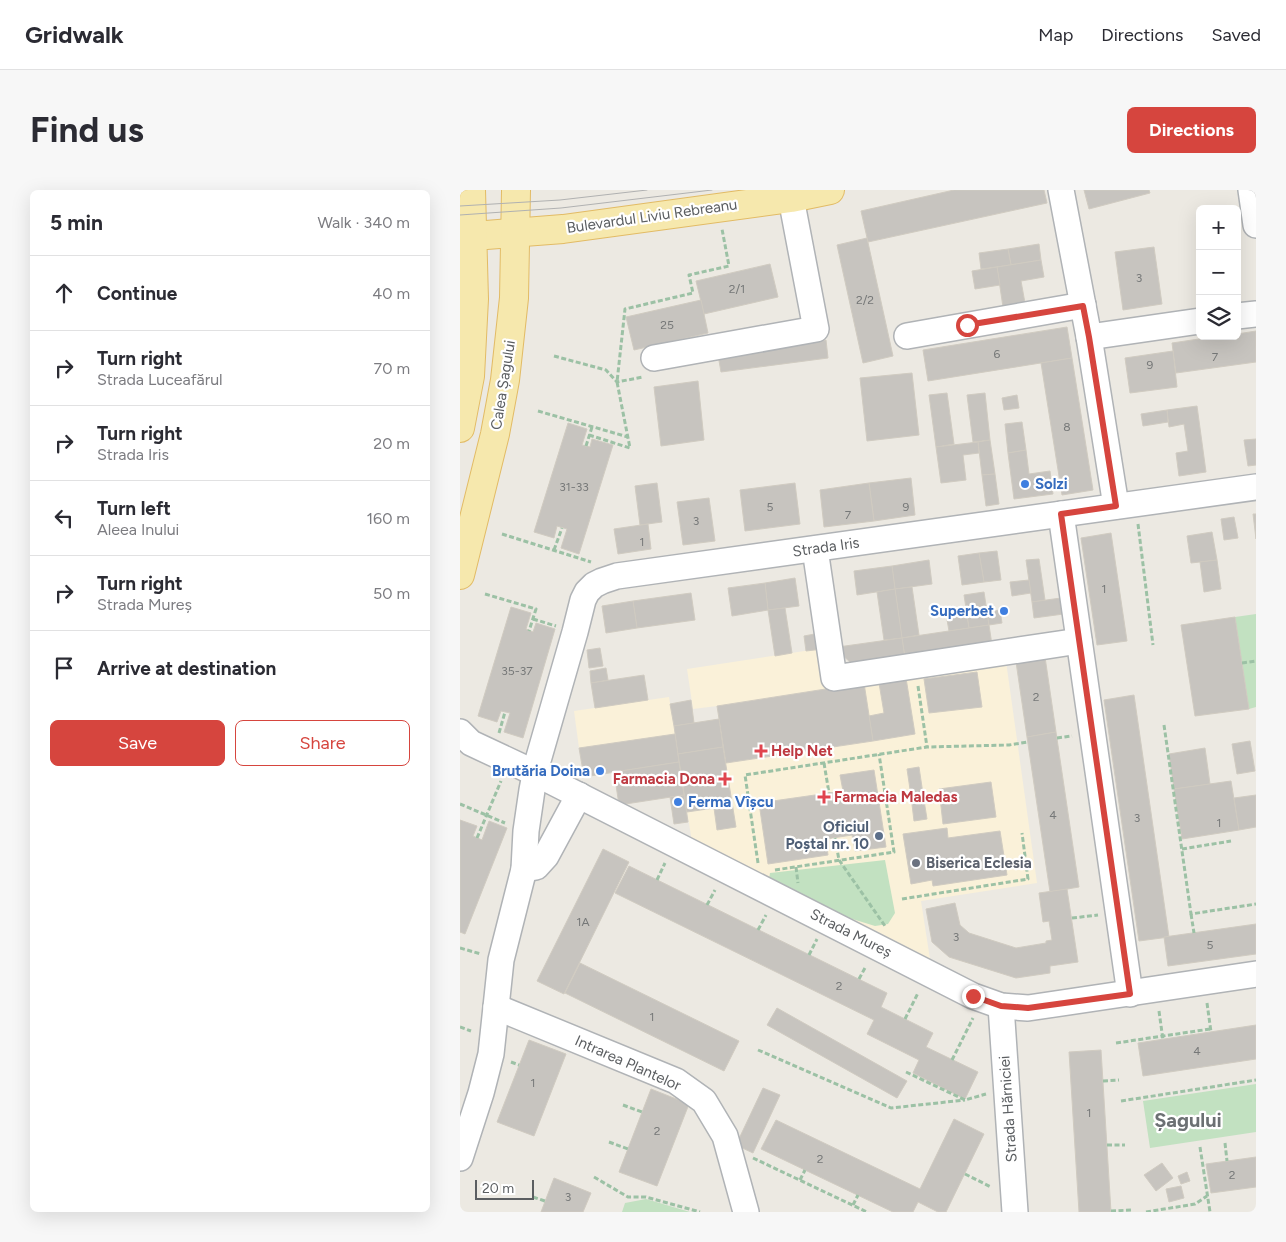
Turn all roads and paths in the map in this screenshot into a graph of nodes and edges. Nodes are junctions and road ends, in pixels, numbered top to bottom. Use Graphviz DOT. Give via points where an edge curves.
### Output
graph roads {
  1 [pos="471,190"];
  2 [pos="516,190"];
  3 [pos="830,190"];
  4 [pos="1061,190"];
  5 [pos="1251,190"];
  6 [pos="791,198"];
  7 [pos="1256,225"];
  8 [pos="722,228"];
  9 [pos="516,232"];
  10 [pos="466,236"];
  11 [pos="1083,306"];
  12 [pos="1256,314"];
  13 [pos="1241,316"];
  14 [pos="1196,322"];
  15 [pos="907,336"];
  16 [pos="1089,337"];
  17 [pos="554,356"];
  18 [pos="654,358"];
  19 [pos="639,378"];
  20 [pos="617,382"];
  21 [pos="538,411"];
  22 [pos="592,427"];
  23 [pos="460,428"];
  24 [pos="589,435"];
  25 [pos="628,437"];
  26 [pos="586,446"];
  27 [pos="1256,487"];
  28 [pos="1126,505"];
  29 [pos="1061,514"];
  30 [pos="562,528"];
  31 [pos="502,534"];
  32 [pos="815,549"];
  33 [pos="554,550"];
  34 [pos="596,564"];
  35 [pos="460,575"];
  36 [pos="484,594"];
  37 [pos="530,630"];
  38 [pos="1079,641"];
  39 [pos="1153,645"];
  40 [pos="1256,661"];
  41 [pos="1242,663"];
  42 [pos="916,666"];
  43 [pos="505,712"];
  44 [pos="1164,725"];
  45 [pos="498,737"];
  46 [pos="464,740"];
  47 [pos="1028,742"];
  48 [pos="927,747"];
  49 [pos="880,754"];
  50 [pos="824,763"];
  51 [pos="535,773"];
  52 [pos="503,776"];
  53 [pos="829,793"];
  54 [pos="579,795"];
  55 [pos="460,804"];
  56 [pos="486,815"];
  57 [pos="526,832"];
  58 [pos="1022,834"];
  59 [pos="477,838"];
  60 [pos="835,838"];
  61 [pos="1231,842"];
  62 [pos="1182,849"];
  63 [pos="667,858"];
  64 [pos="839,860"];
  65 [pos="524,869"];
  66 [pos="769,871"];
  67 [pos="760,872"];
  68 [pos="657,880"];
  69 [pos="718,883"];
  70 [pos="902,898"];
  71 [pos="1256,904"];
  72 [pos="708,905"];
  73 [pos="769,908"];
  74 [pos="1191,914"];
  75 [pos="758,930"];
  76 [pos="890,932"];
  77 [pos="820,933"];
  78 [pos="1194,933"];
  79 [pos="809,955"];
  80 [pos="867,965"];
  81 [pos="1256,974"];
  82 [pos="860,979"];
  83 [pos="920,991"];
  84 [pos="1130,994"];
  85 [pos="1205,994"];
  86 [pos="1001,1006"];
  87 [pos="496,1007"];
  88 [pos="1159,1010"];
  89 [pos="975,1013"];
  90 [pos="905,1020"];
  91 [pos="1163,1038"];
  92 [pos="1116,1043"];
  93 [pos="758,1050"];
  94 [pos="952,1060"];
  95 [pos="906,1072"];
  96 [pos="1119,1080"];
  97 [pos="1256,1080"];
  98 [pos="1103,1081"];
  99 [pos="986,1094"];
  100 [pos="965,1100"];
  101 [pos="1121,1101"];
  102 [pos="623,1105"];
  103 [pos="642,1112"];
  104 [pos="608,1142"];
  105 [pos="1225,1143"];
  106 [pos="1125,1144"];
  107 [pos="1107,1145"];
  108 [pos="728,1146"];
  109 [pos="1200,1147"];
  110 [pos="628,1149"];
  111 [pos="460,1158"];
  112 [pos="1227,1161"];
  113 [pos="805,1170"];
  114 [pos="965,1174"];
  115 [pos="594,1177"];
  116 [pos="800,1180"];
  117 [pos="993,1188"];
  118 [pos="858,1195"];
  119 [pos="1207,1196"];
  120 [pos="533,1197"];
  121 [pos="545,1201"];
  122 [pos="853,1205"];
  123 [pos="1131,1210"];
  124 [pos="1111,1211"];
  125 [pos="700,1212"];
  126 [pos="746,1212"];
  127 [pos="867,1212"];
  128 [pos="1015,1212"];
  129 [pos="1146,1212"];
  130 [pos="1210,1212"];
  1 -- 10 [label="main road"];
  2 -- 9 [label="main road, Calea Șagului"];
  3 -- 6 [label="main road, Bulevardul Liviu Rebreanu"];
  4 -- 11 [label="street"];
  5 -- 7 [label="street"];
  6 -- 9 [label="main road, Bulevardul Liviu Rebreanu" via="563,229"];
  6 -- 18 [label="street" via="816,329"];
  8 -- 20 [label="path" via="729,266 689,275 693,293 625,309"];
  9 -- 10 [label="main road, Bulevardul Liviu Rebreanu"];
  9 -- 35 [label="main road, Calea Șagului" via="514,298 505,380"];
  10 -- 23 [label="main road" via="474,299 470,376"];
  11 -- 15 [label="street"];
  11 -- 16 [label="street"];
  12 -- 13 [label="street"];
  14 -- 16 [label="street"];
  16 -- 28 [label="street"];
  17 -- 20 [label="path" via="606,370"];
  19 -- 20 [label="path"];
  20 -- 25 [label="path"];
  21 -- 22 [label="path"];
  22 -- 24 [label="path"];
  22 -- 25 [label="path"];
  24 -- 25 [label="path" via="630,448"];
  24 -- 26 [label="path"];
  27 -- 28 [label="street, Strada Iris"];
  28 -- 29 [label="street, Strada Iris"];
  28 -- 39 [label="path"];
  29 -- 32 [label="street, Strada Iris"];
  29 -- 38 [label="street"];
  30 -- 33 [label="path"];
  31 -- 33 [label="path"];
  32 -- 42 [label="street" via="834,678"];
  32 -- 51 [label="street, Strada Iris" via="617,576 594,585 583,600"];
  33 -- 34 [label="path"];
  36 -- 37 [label="path" via="536,609"];
  38 -- 42 [label="street"];
  38 -- 84 [label="street"];
  40 -- 41 [label="path"];
  42 -- 48 [label="path"];
  43 -- 45 [label="path"];
  44 -- 62 [label="path"];
  46 -- 51 [label="street, Strada Mureș"];
  47 -- 48 [label="path"];
  48 -- 49 [label="path"];
  49 -- 50 [label="path"];
  49 -- 64 [label="path" via="894,852"];
  50 -- 53 [label="path"];
  50 -- 67 [label="path" via="745,775"];
  51 -- 54 [label="street, Strada Mureș"];
  51 -- 57 [label="street, Strada Iris"];
  52 -- 56 [label="path"];
  54 -- 65 [label="street" via="546,856 536,867"];
  54 -- 86 [label="street, Strada Mureș" via="973,996"];
  55 -- 56 [label="path"];
  56 -- 57 [label="path"];
  56 -- 59 [label="path"];
  57 -- 65 [label="street, Strada Iris"];
  58 -- 70 [label="path" via="1028,879"];
  60 -- 64 [label="path"];
  61 -- 62 [label="path"];
  62 -- 74 [label="path"];
  63 -- 68 [label="path"];
  64 -- 66 [label="path"];
  64 -- 76 [label="path"];
  65 -- 87 [label="street, Strada Iris" via="501,960"];
  69 -- 72 [label="path"];
  71 -- 74 [label="path"];
  73 -- 75 [label="path"];
  74 -- 78 [label="path"];
  77 -- 79 [label="path"];
  80 -- 82 [label="path"];
  81 -- 84 [label="street, Strada Mureș"];
  83 -- 90 [label="path"];
  84 -- 86 [label="street, Strada Mureș" via="1028,1008"];
  85 -- 91 [label="path" via="1211,1030"];
  86 -- 128 [label="street, Strada Hărniciei"];
  87 -- 108 [label="street, Intrarea Plantelor" via="676,1081 704,1101"];
  87 -- 111 [label="street, Strada Iris" via="491,1054 482,1093"];
  88 -- 91 [label="path"];
  89 -- 94 [label="path"];
  91 -- 92 [label="path"];
  93 -- 100 [label="path" via="891,1108"];
  95 -- 100 [label="path"];
  96 -- 98 [label="path"];
  97 -- 101 [label="path"];
  99 -- 100 [label="path"];
  102 -- 103 [label="path"];
  104 -- 110 [label="path"];
  105 -- 112 [label="path"];
  106 -- 107 [label="path"];
  108 -- 116 [label="path"];
  108 -- 126 [label="street, Intrarea Plantelor"];
  109 -- 119 [label="path"];
  113 -- 116 [label="path"];
  114 -- 117 [label="path"];
  115 -- 125 [label="path" via="628,1197 646,1197"];
  116 -- 122 [label="path"];
  118 -- 122 [label="path"];
  119 -- 129 [label="path" via="1195,1204"];
  119 -- 130 [label="path"];
  120 -- 121 [label="path"];
  122 -- 127 [label="path"];
  123 -- 124 [label="path"];
}
